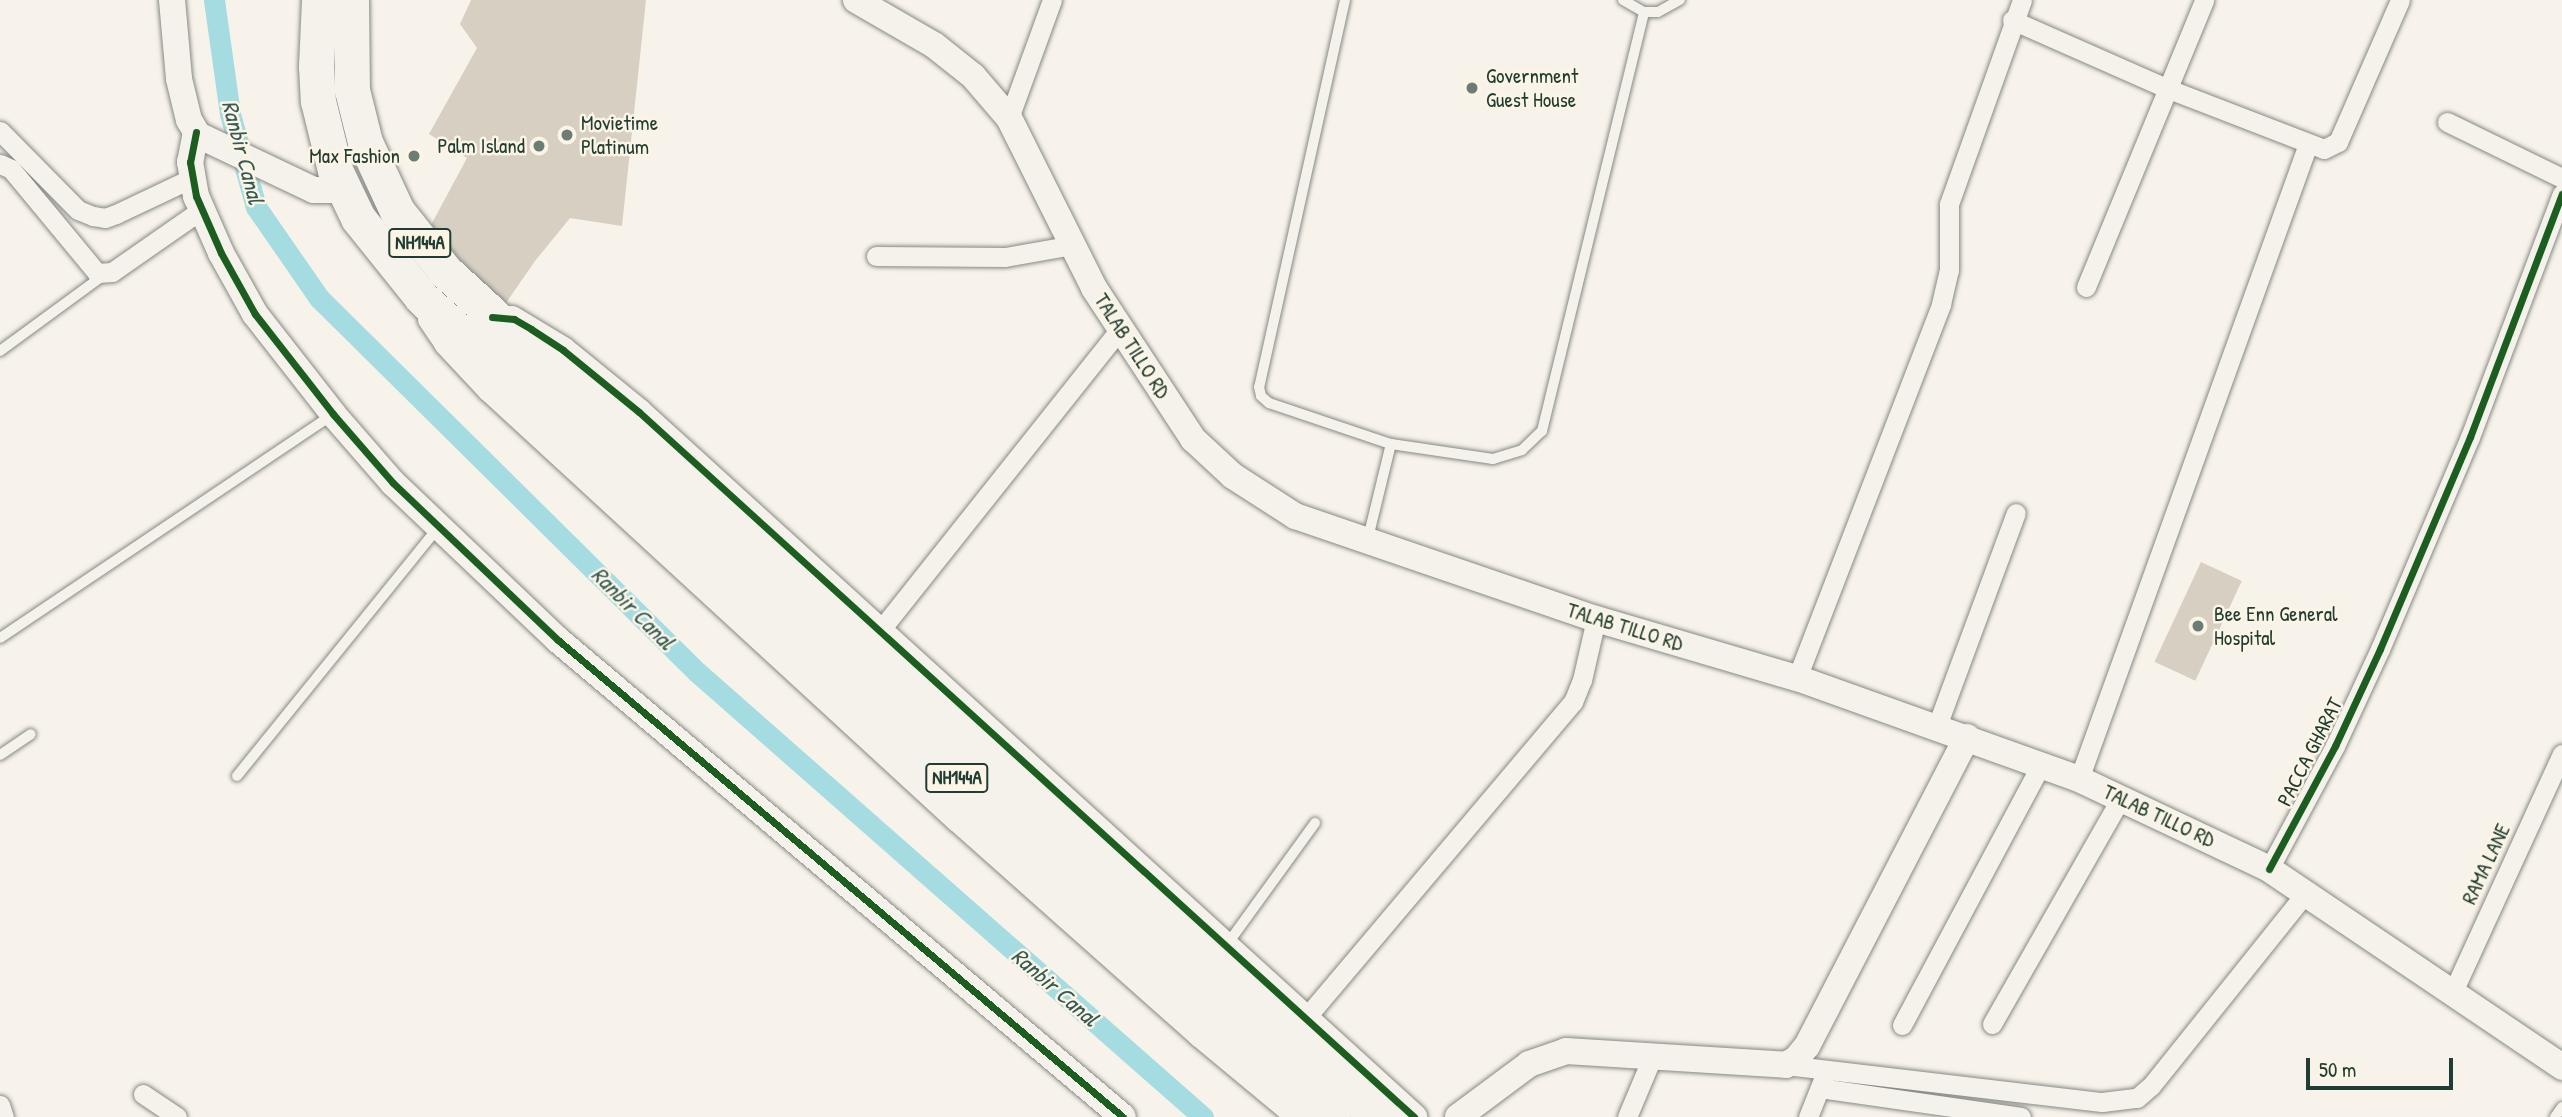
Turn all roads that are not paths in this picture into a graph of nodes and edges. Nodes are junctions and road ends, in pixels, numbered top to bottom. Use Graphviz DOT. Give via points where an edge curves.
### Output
graph roads {
  1 [pos="172,0"];
  2 [pos="319,0"];
  3 [pos="351,0"];
  4 [pos="856,0"];
  5 [pos="1052,0"];
  6 [pos="1345,0"];
  7 [pos="1623,0"];
  8 [pos="1680,0"];
  9 [pos="2022,0"];
  10 [pos="2204,0"];
  11 [pos="2400,0"];
  12 [pos="1644,12"];
  13 [pos="2012,20"];
  14 [pos="2166,88"];
  15 [pos="1009,118"];
  16 [pos="2447,122"];
  17 [pos="0,131"];
  18 [pos="207,138"];
  19 [pos="2308,144"];
  20 [pos="0,164"];
  21 [pos="2562,178"];
  22 [pos="190,179"];
  23 [pos="344,190"];
  24 [pos="2562,194"];
  25 [pos="201,210"];
  26 [pos="1073,245"];
  27 [pos="876,256"];
  28 [pos="105,274"];
  29 [pos="2086,287"];
  30 [pos="422,298"];
  31 [pos="492,317"];
  32 [pos="1120,330"];
  33 [pos="0,351"];
  34 [pos="333,414"];
  35 [pos="595,429"];
  36 [pos="1391,444"];
  37 [pos="2016,513"];
  38 [pos="438,528"];
  39 [pos="1367,542"];
  40 [pos="1596,619"];
  41 [pos="878,632"];
  42 [pos="0,638"];
  43 [pos="1797,678"];
  44 [pos="1937,726"];
  45 [pos="32,734"];
  46 [pos="1967,737"];
  47 [pos="2562,754"];
  48 [pos="0,755"];
  49 [pos="2041,765"];
  50 [pos="237,776"];
  51 [pos="2079,779"];
  52 [pos="2121,798"];
  53 [pos="1315,822"];
  54 [pos="2269,869"];
  55 [pos="2305,894"];
  56 [pos="1226,946"];
  57 [pos="2452,994"];
  58 [pos="1304,1020"];
  59 [pos="1992,1024"];
  60 [pos="1902,1025"];
  61 [pos="1653,1055"];
  62 [pos="1786,1065"];
  63 [pos="2562,1068"];
  64 [pos="1827,1069"];
  65 [pos="1945,1082"];
  66 [pos="1972,1085"];
  67 [pos="1820,1088"];
  68 [pos="2015,1090"];
  69 [pos="143,1094"];
  70 [pos="0,1105"];
  71 [pos="1942,1106"];
  72 [pos="2562,1107"];
  73 [pos="1969,1111"];
  74 [pos="4,1117"];
  75 [pos="177,1117"];
  76 [pos="1123,1117"];
  77 [pos="1300,1117"];
  78 [pos="1333,1117"];
  79 [pos="1378,1117"];
  80 [pos="1414,1117"];
  81 [pos="1458,1117"];
  82 [pos="1627,1117"];
  83 [pos="1808,1117"];
  84 [pos="2015,1117"];
  85 [pos="2555,1117"];
  1 -- 18 [label="street" via="179,79"];
  2 -- 23 [label="highway, NH144A" via="318,101"];
  3 -- 31 [label="highway, NH144A" via="352,90 378,175 415,238"];
  4 -- 15 [label="street, TALAB TILLO RD" via="934,45 973,76"];
  5 -- 15 [label="street"];
  6 -- 36 [label="lane" via="1259,387 1269,403"];
  7 -- 12 [label="lane"];
  8 -- 12 [label="lane" via="1658,12"];
  9 -- 13 [label="street"];
  10 -- 14 [label="street"];
  11 -- 19 [label="street" via="2338,142 2324,149"];
  12 -- 36 [label="lane" via="1542,431 1522,450 1493,458"];
  13 -- 14 [label="street"];
  13 -- 43 [label="street" via="1949,204 1948,284"];
  14 -- 19 [label="street"];
  14 -- 29 [label="street"];
  15 -- 26 [label="street, TALAB TILLO RD"];
  16 -- 21 [label="street"];
  17 -- 22 [label="street" via="78,210 93,216 116,214"];
  18 -- 22 [label="street" via="190,162"];
  18 -- 23 [label="street" via="314,190"];
  19 -- 51 [label="street"];
  20 -- 28 [label="street" via="11,169 90,267"];
  22 -- 25 [label="street"];
  23 -- 30 [label="highway, NH144A" via="358,218"];
  24 -- 54 [label="street, PACCA GHARAT" via="2470,437 2380,649 2335,746"];
  25 -- 28 [label="street"];
  25 -- 34 [label="street" via="255,314"];
  26 -- 27 [label="street" via="1005,257"];
  26 -- 32 [label="street, TALAB TILLO RD"];
  28 -- 33 [label="lane"];
  30 -- 35 [label="highway, NH144A"];
  30 -- 77 [label="street" via="447,343 490,389 958,819"];
  31 -- 35 [label="highway, NH144A"];
  31 -- 41 [label="street" via="514,319 603,382"];
  32 -- 39 [label="street, TALAB TILLO RD" via="1193,439 1233,476 1295,516"];
  32 -- 41 [label="street"];
  34 -- 38 [label="street"];
  34 -- 42 [label="lane"];
  35 -- 78 [label="highway, NH144A"];
  35 -- 79 [label="highway, NH144A"];
  36 -- 39 [label="lane"];
  37 -- 44 [label="street"];
  38 -- 50 [label="lane"];
  38 -- 76 [label="street" via="558,640"];
  39 -- 40 [label="street, TALAB TILLO RD"];
  40 -- 43 [label="street, TALAB TILLO RD"];
  40 -- 58 [label="street" via="1573,702"];
  41 -- 56 [label="street"];
  43 -- 44 [label="street, TALAB TILLO RD"];
  44 -- 46 [label="street, TALAB TILLO RD"];
  45 -- 48 [label="lane"];
  46 -- 49 [label="street, TALAB TILLO RD"];
  46 -- 62 [label="street" via="1807,1045"];
  47 -- 57 [label="street, RAMA LANE"];
  49 -- 51 [label="street, TALAB TILLO RD"];
  49 -- 60 [label="street"];
  51 -- 52 [label="street, TALAB TILLO RD"];
  52 -- 54 [label="street, TALAB TILLO RD"];
  52 -- 59 [label="street"];
  53 -- 56 [label="lane"];
  54 -- 55 [label="street, TALAB TILLO RD"];
  55 -- 57 [label="street, TALAB TILLO RD"];
  55 -- 68 [label="street" via="2137,1098 2102,1102"];
  56 -- 58 [label="street"];
  57 -- 63 [label="street, TALAB TILLO RD"];
  58 -- 80 [label="street"];
  61 -- 62 [label="street"];
  61 -- 81 [label="street" via="1550,1054 1529,1064"];
  61 -- 82 [label="street"];
  62 -- 64 [label="street"];
  64 -- 65 [label="street"];
  64 -- 67 [label="street"];
  65 -- 66 [label="street"];
  65 -- 71 [label="street"];
  66 -- 68 [label="street"];
  66 -- 73 [label="street"];
  67 -- 71 [label="street"];
  67 -- 83 [label="street"];
  68 -- 84 [label="street"];
  69 -- 75 [label="street"];
  70 -- 74 [label="street"];
  71 -- 73 [label="street"];
  72 -- 85 [label="lane"];
  73 -- 84 [label="street"];
}
